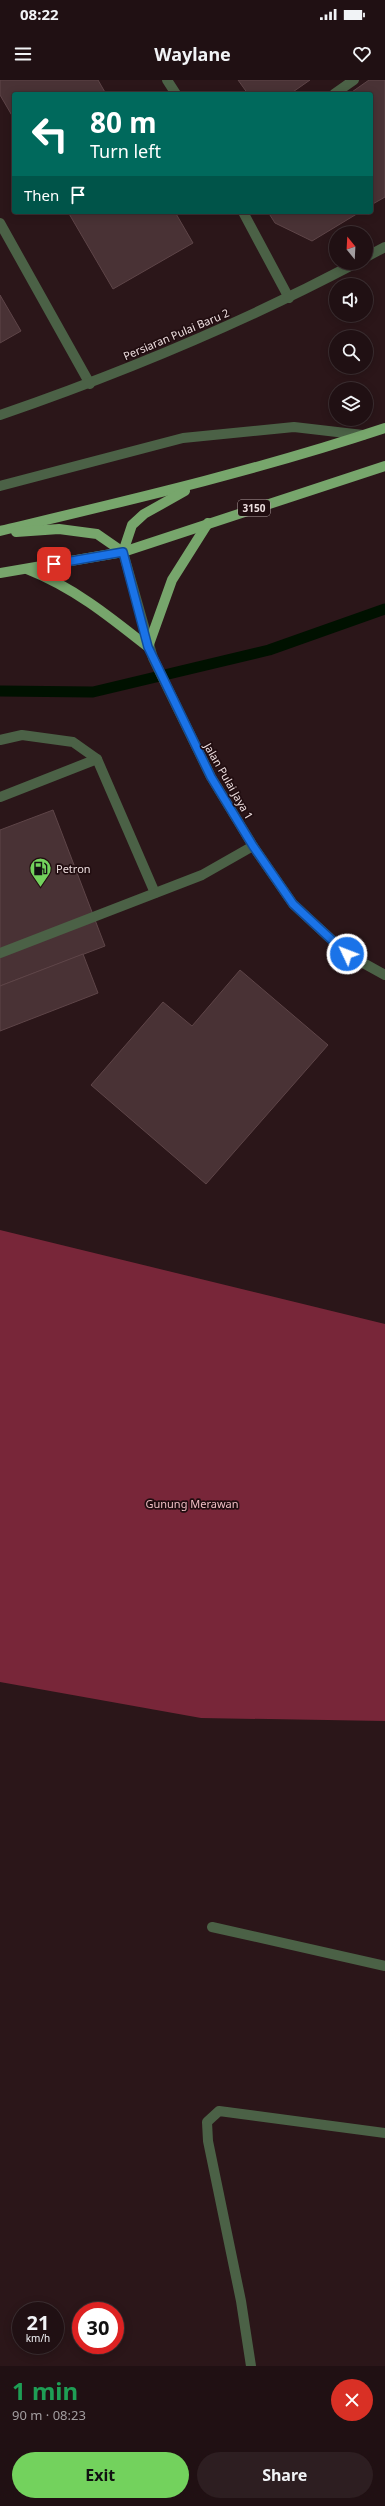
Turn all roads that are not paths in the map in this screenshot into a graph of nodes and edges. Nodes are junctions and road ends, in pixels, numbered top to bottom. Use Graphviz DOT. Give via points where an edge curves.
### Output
graph roads {
  1 [pos="167,80"];
  2 [pos="354,80"];
  3 [pos="175,92"];
  4 [pos="337,92"];
  5 [pos="244,214"];
  6 [pos="0,223"];
  7 [pos="385,247"];
  8 [pos="373,254"];
  9 [pos="343,270"];
  10 [pos="289,298"];
  11 [pos="90,384"];
  12 [pos="0,415"];
  13 [pos="385,428"];
  14 [pos="364,435"];
  15 [pos="385,466"];
  16 [pos="195,485"];
  17 [pos="0,486"];
  18 [pos="208,523"];
  19 [pos="0,532"];
  20 [pos="123,552"];
  21 [pos="26,569"];
  22 [pos="0,573"];
  23 [pos="148,647"];
  24 [pos="0,740"];
  25 [pos="97,759"];
  26 [pos="0,797"];
  27 [pos="253,846"];
  28 [pos="155,893"];
  29 [pos="0,953"];
  30 [pos="385,975"];
  31 [pos="212,1927"];
  32 [pos="385,1966"];
  33 [pos="385,2133"];
  34 [pos="251,2366"];
  1 -- 3 [label="street"];
  2 -- 4 [label="street"];
  5 -- 10 [label="street"];
  6 -- 11 [label="street"];
  7 -- 8 [label="street"];
  9 -- 10 [label="street, Persiaran Pulai Baru 2"];
  10 -- 11 [label="street, Persiaran Pulai Baru 2"];
  11 -- 12 [label="street, Persiaran Pulai Baru 2"];
  13 -- 14 [label="main road"];
  14 -- 16 [label="main road"];
  14 -- 17 [label="street" via="294,427 184,438"];
  15 -- 18 [label="main road, 3150"];
  16 -- 19 [label="main road"];
  16 -- 20 [label="main road" via="144,514 132,526"];
  18 -- 20 [label="main road, 3150"];
  18 -- 23 [label="main road" via="172,580"];
  19 -- 20 [label="main road" via="59,529 97,534"];
  20 -- 21 [label="main road, 3150"];
  20 -- 23 [label="street, Jalan Pulai Jaya 1"];
  21 -- 22 [label="main road, 3150"];
  21 -- 23 [label="main road" via="56,580"];
  23 -- 27 [label="street, Jalan Pulai Jaya 1" via="211,777"];
  24 -- 25 [label="street" via="22,734 73,742"];
  25 -- 26 [label="street"];
  25 -- 28 [label="street"];
  27 -- 28 [label="street" via="202,875"];
  27 -- 30 [label="street, Jalan Pulai Jaya 1" via="293,904 347,954"];
  28 -- 29 [label="street"];
  31 -- 32 [label="street"];
  33 -- 34 [label="street" via="219,2111 207,2122 208,2141 242,2301"];
}
